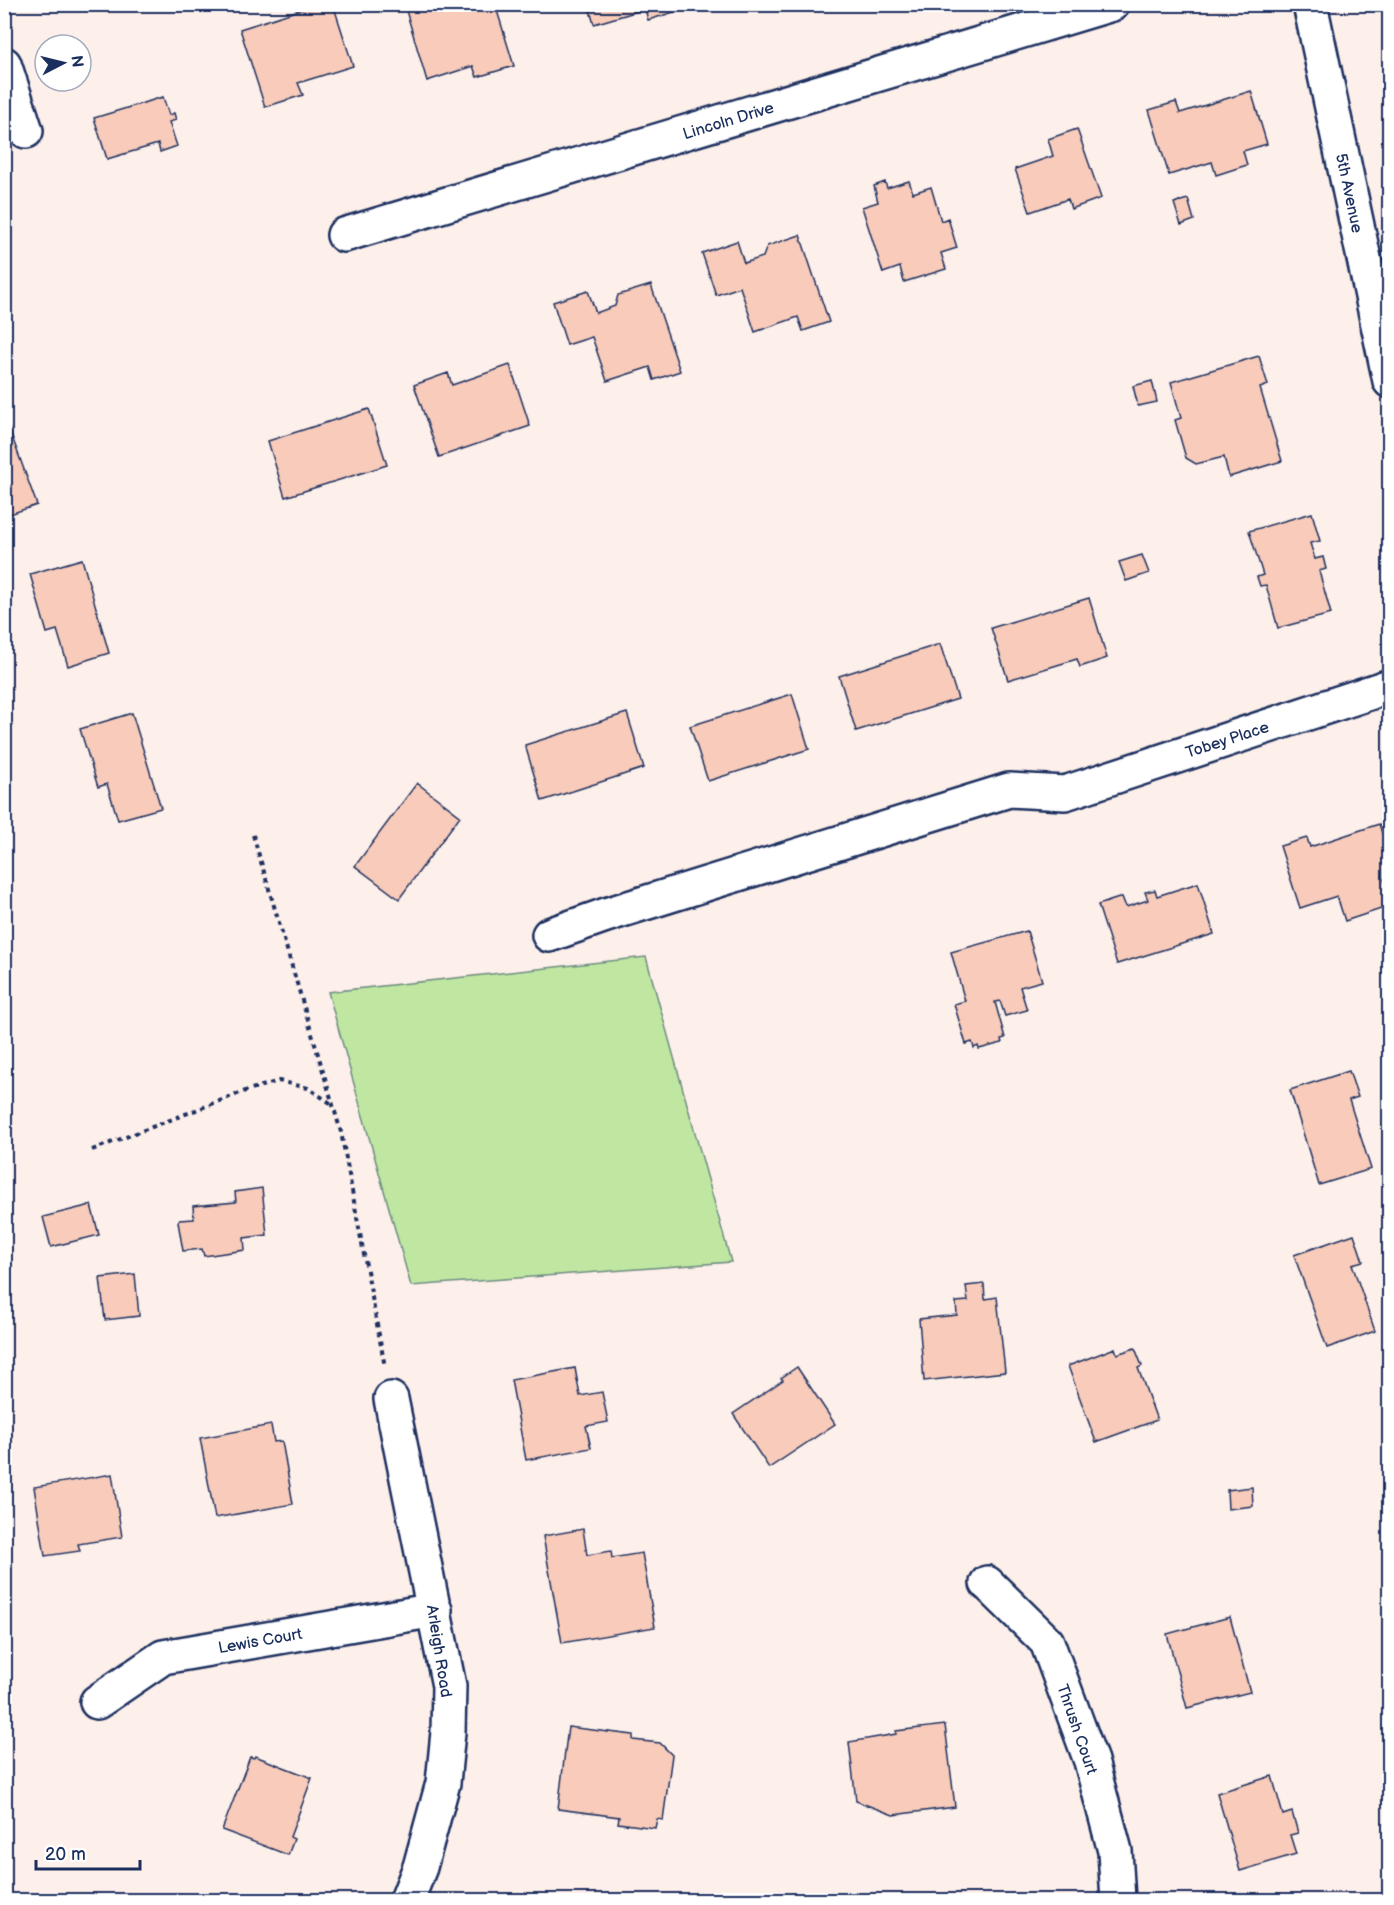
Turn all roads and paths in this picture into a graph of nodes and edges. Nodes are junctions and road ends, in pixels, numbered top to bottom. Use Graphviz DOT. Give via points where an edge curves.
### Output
graph roads {
  1 [pos="1112,4"];
  2 [pos="1310,4"];
  3 [pos="4,64"];
  4 [pos="26,131"];
  5 [pos="344,235"];
  6 [pos="1389,381"];
  7 [pos="1389,686"];
  8 [pos="253,835"];
  9 [pos="549,935"];
  10 [pos="333,1104"];
  11 [pos="92,1150"];
  12 [pos="391,1399"];
  13 [pos="987,1582"];
  14 [pos="435,1610"];
  15 [pos="97,1702"];
  16 [pos="407,1900"];
  17 [pos="1118,1900"];
  1 -- 5 [label="street, Lincoln Drive"];
  2 -- 6 [label="street, 5th Avenue"];
  3 -- 4 [label="street"];
  7 -- 9 [label="street, Tobey Place" via="1065,793 1009,790"];
  8 -- 10 [label="path"];
  10 -- 11 [label="path" via="308,1088 279,1081"];
  10 -- 12 [label="path"];
  12 -- 14 [label="street, Arleigh Road"];
  13 -- 17 [label="street, Thrush Court" via="1047,1642 1091,1761 1115,1851"];
  14 -- 15 [label="street, Lewis Court" via="163,1657"];
  14 -- 16 [label="street, Arleigh Road" via="449,1686 448,1732 443,1783"];
}
